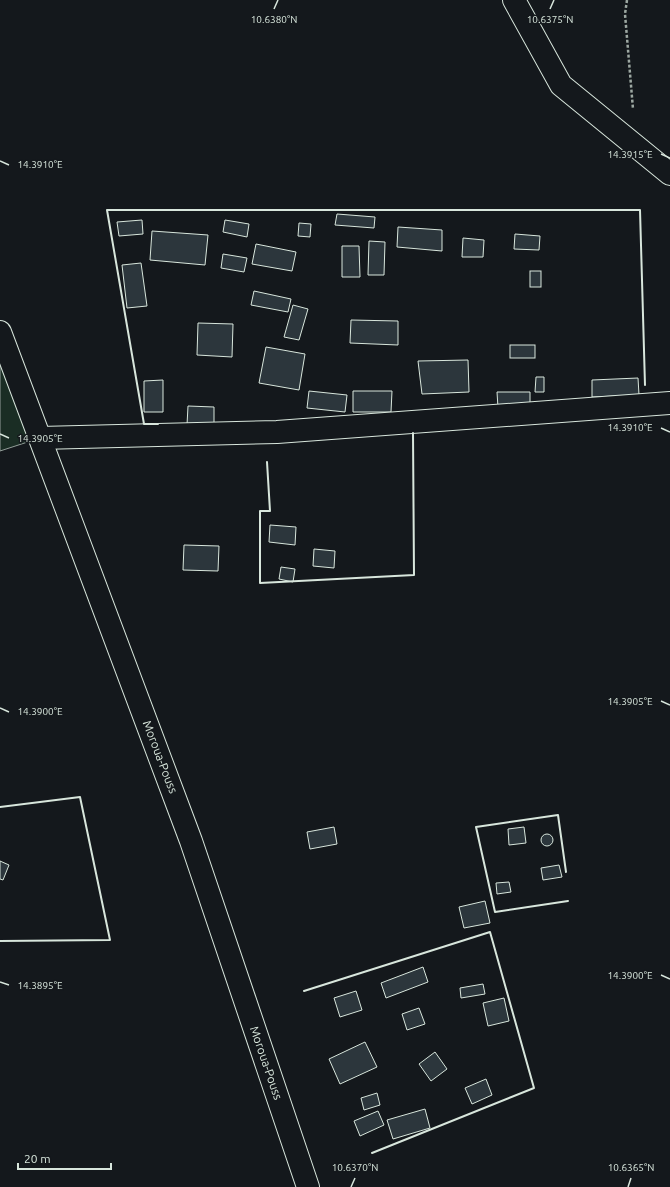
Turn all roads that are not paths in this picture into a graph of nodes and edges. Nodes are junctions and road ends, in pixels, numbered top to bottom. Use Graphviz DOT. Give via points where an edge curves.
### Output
graph roads {
  1 [pos="514,0"];
  2 [pos="670,174"];
  3 [pos="0,332"];
  4 [pos="670,403"];
  5 [pos="40,438"];
  6 [pos="308,1187"];
  1 -- 2 [label="main road" via="561,85"];
  3 -- 5 [label="main road, Moroua-Pouss"];
  4 -- 5 [label="main road" via="277,432"];
  5 -- 6 [label="main road, Moroua-Pouss" via="191,841"];
}
